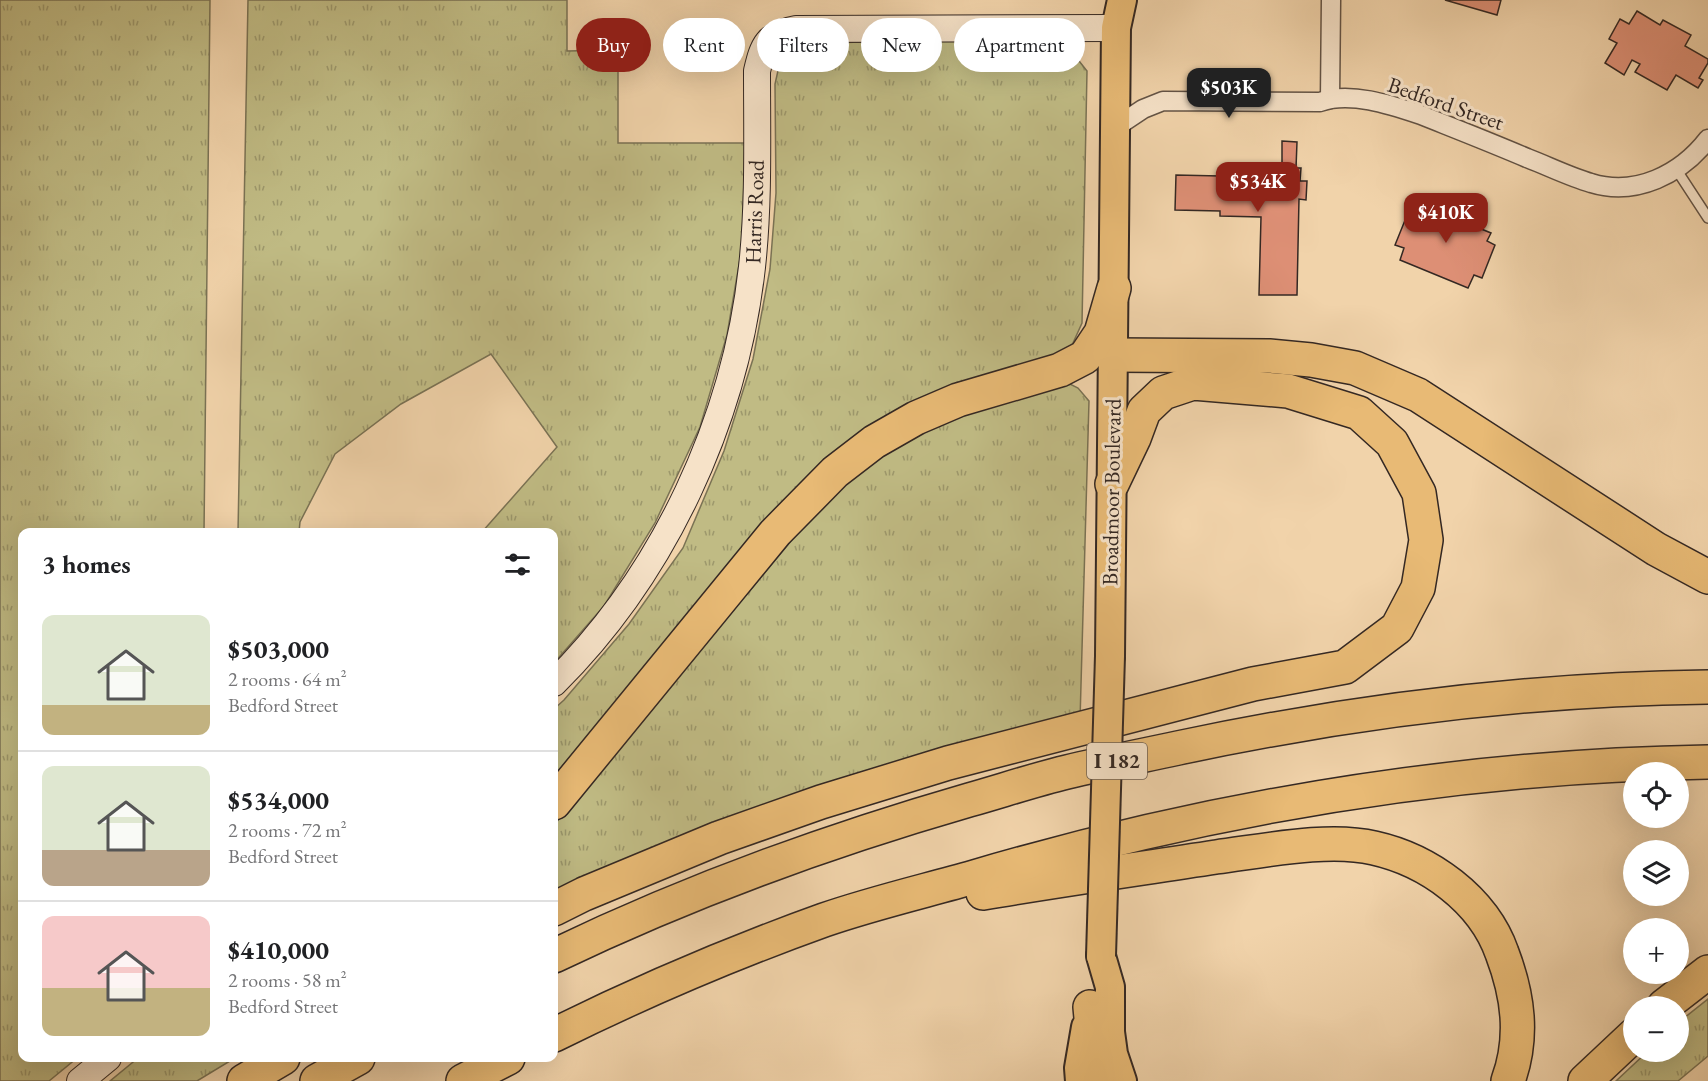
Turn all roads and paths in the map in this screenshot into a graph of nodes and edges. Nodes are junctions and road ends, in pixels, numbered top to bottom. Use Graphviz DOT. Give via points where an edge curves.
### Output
graph roads {
  1 [pos="1106,0"];
  2 [pos="1122,0"];
  3 [pos="1331,0"];
  4 [pos="1116,28"];
  5 [pos="1330,99"];
  6 [pos="1116,127"];
  7 [pos="1708,139"];
  8 [pos="1676,170"];
  9 [pos="1708,218"];
  10 [pos="1114,288"];
  11 [pos="1113,356"];
  12 [pos="1112,484"];
  13 [pos="1708,577"];
  14 [pos="558,679"];
  15 [pos="1708,687"];
  16 [pos="1708,762"];
  17 [pos="558,798"];
  18 [pos="558,907"];
  19 [pos="827,919"];
  20 [pos="558,954"];
  21 [pos="1101,956"];
  22 [pos="1708,972"];
  23 [pos="1677,996"];
  24 [pos="1090,1007"];
  25 [pos="558,1033"];
  26 [pos="1623,1045"];
  27 [pos="103,1062"];
  28 [pos="252,1062"];
  29 [pos="276,1062"];
  30 [pos="351,1062"];
  31 [pos="500,1062"];
  32 [pos="80,1081"];
  33 [pos="226,1081"];
  34 [pos="244,1081"];
  35 [pos="317,1081"];
  36 [pos="464,1081"];
  37 [pos="1080,1081"];
  38 [pos="1097,1081"];
  39 [pos="1122,1081"];
  40 [pos="1508,1081"];
  41 [pos="1585,1081"];
  1 -- 4 [label="main road, Broadmoor Boulevard"];
  2 -- 4 [label="main road, Broadmoor Boulevard"];
  3 -- 5 [label="street"];
  4 -- 6 [label="main road, Broadmoor Boulevard"];
  4 -- 14 [label="street, Harris Road" via="796,29 768,41 757,72 752,267 738,349 725,395 687,492 649,562 597,636"];
  5 -- 6 [label="street, Bedford Street" via="1163,101"];
  5 -- 8 [label="street, Bedford Street" via="1401,108 1593,184 1629,187"];
  6 -- 10 [label="main road, Broadmoor Boulevard"];
  7 -- 8 [label="street, Bedford Street"];
  8 -- 9 [label="lane"];
  10 -- 11 [label="main road, Broadmoor Boulevard"];
  10 -- 17 [label="highway" via="1101,333 1085,357 1060,370 958,400 916,418 874,442 835,472 775,533"];
  11 -- 12 [label="main road, Broadmoor Boulevard"];
  11 -- 13 [label="highway" via="1269,356 1354,368 1418,395 1656,549"];
  12 -- 18 [label="highway" via="1144,411 1163,393 1193,384 1288,391 1359,413 1392,443 1419,493 1426,540 1418,588 1397,628 1345,667 1253,684 937,766 719,838"];
  12 -- 21 [label="main road, Broadmoor Boulevard, bridge"];
  15 -- 20 [label="highway, I 182" via="1604,691 1424,707 1246,734 1066,772 826,845 658,910"];
  16 -- 19 [label="highway" via="1479,775 1302,799 1049,855"];
  19 -- 25 [label="highway" via="671,981"];
  19 -- 40 [label="highway" via="1241,854 1335,844 1372,847 1427,867 1464,895 1489,927 1503,955 1517,1003 1517,1048"];
  21 -- 24 [label="main road, Broadmoor Boulevard"];
  21 -- 39 [label="main road, Broadmoor Boulevard" via="1110,987 1113,1054"];
  22 -- 23 [label="highway"];
  24 -- 37 [label="main road, Broadmoor Boulevard"];
  24 -- 38 [label="highway"];
  26 -- 41 [label="highway"];
  27 -- 32 [label="street"];
  28 -- 33 [label="highway"];
  29 -- 34 [label="highway"];
  30 -- 35 [label="highway"];
  31 -- 36 [label="highway"];
}
